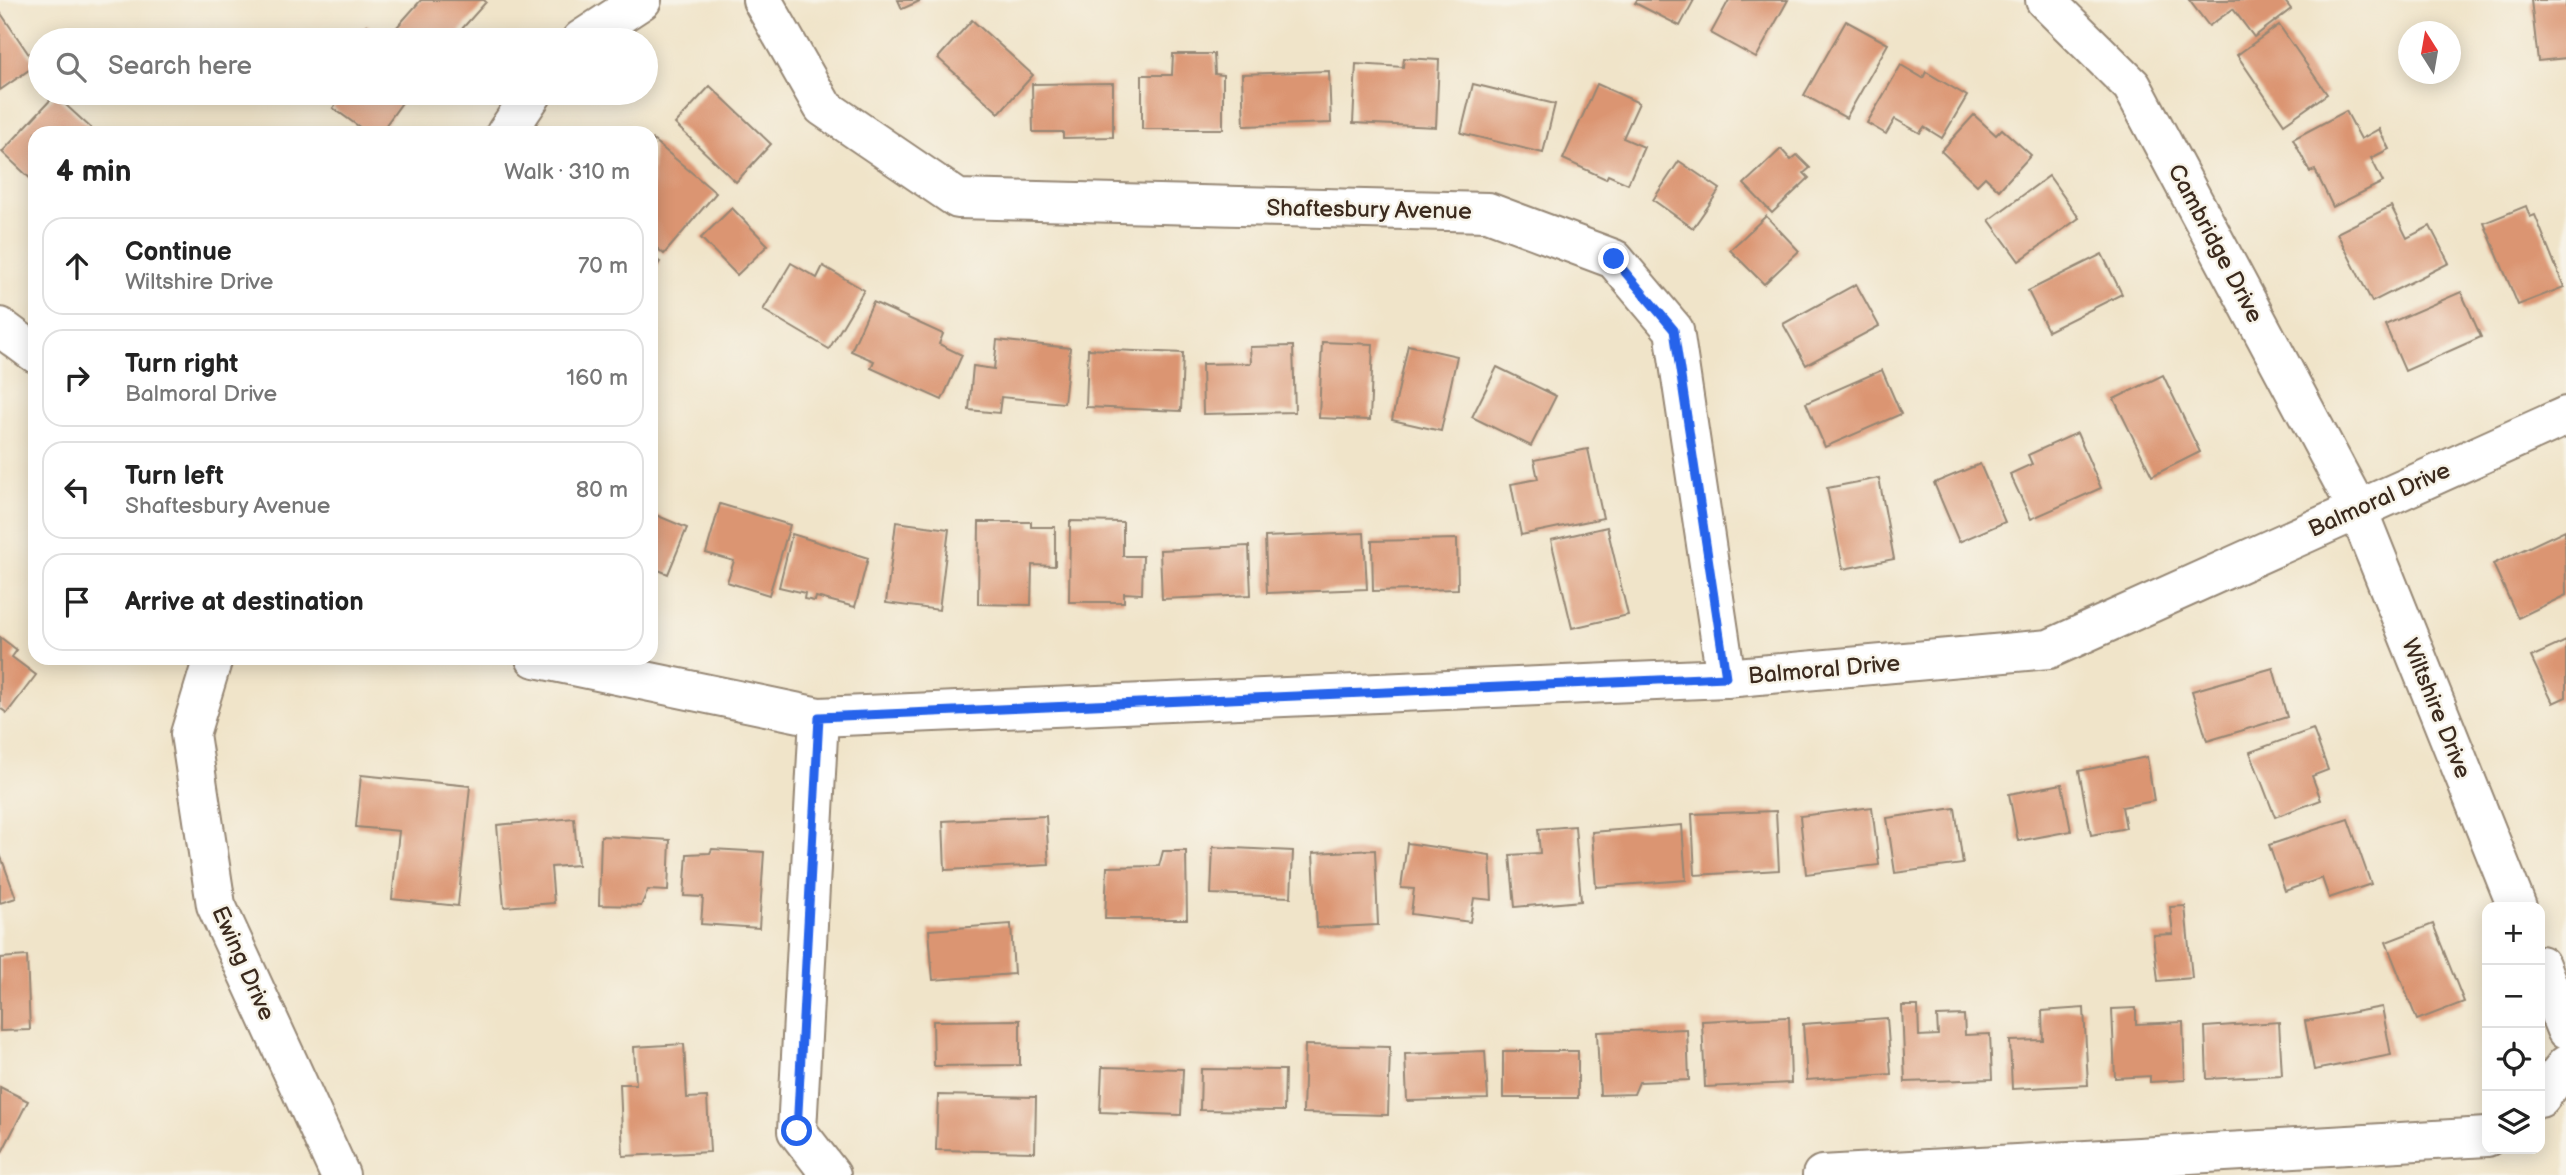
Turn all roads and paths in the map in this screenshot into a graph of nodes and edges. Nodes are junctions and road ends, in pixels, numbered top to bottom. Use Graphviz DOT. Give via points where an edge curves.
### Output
graph roads {
  1 [pos="642,0"];
  2 [pos="762,0"];
  3 [pos="2045,0"];
  4 [pos="599,28"];
  5 [pos="525,105"];
  6 [pos="511,126"];
  7 [pos="0,327"];
  8 [pos="28,348"];
  9 [pos="2566,416"];
  10 [pos="2357,508"];
  11 [pos="211,665"];
  12 [pos="569,665"];
  13 [pos="1726,677"];
  14 [pos="819,717"];
  15 [pos="2515,902"];
  16 [pos="2545,978"];
  17 [pos="2566,1030"];
  18 [pos="2566,1065"];
  19 [pos="2545,1092"];
  20 [pos="2482,1138"];
  21 [pos="340,1175"];
  22 [pos="831,1175"];
  23 [pos="1822,1175"];
  1 -- 4 [label="street"];
  2 -- 13 [label="street, Shaftesbury Avenue" via="823,107 958,199 1488,212 1614,259 1674,330"];
  3 -- 10 [label="street, Cambridge Drive" via="2132,86"];
  5 -- 6 [label="street"];
  7 -- 8 [label="street"];
  9 -- 10 [label="street, Balmoral Drive"];
  10 -- 13 [label="street, Balmoral Drive" via="2049,649"];
  10 -- 15 [label="street, Wiltshire Drive"];
  11 -- 21 [label="street, Ewing Drive" via="190,734 216,905"];
  12 -- 14 [label="street, Balmoral Drive"];
  13 -- 14 [label="street, Balmoral Drive"];
  14 -- 22 [label="street" via="797,1131"];
  16 -- 17 [label="street"];
  18 -- 19 [label="street"];
  20 -- 23 [label="street"];
}
